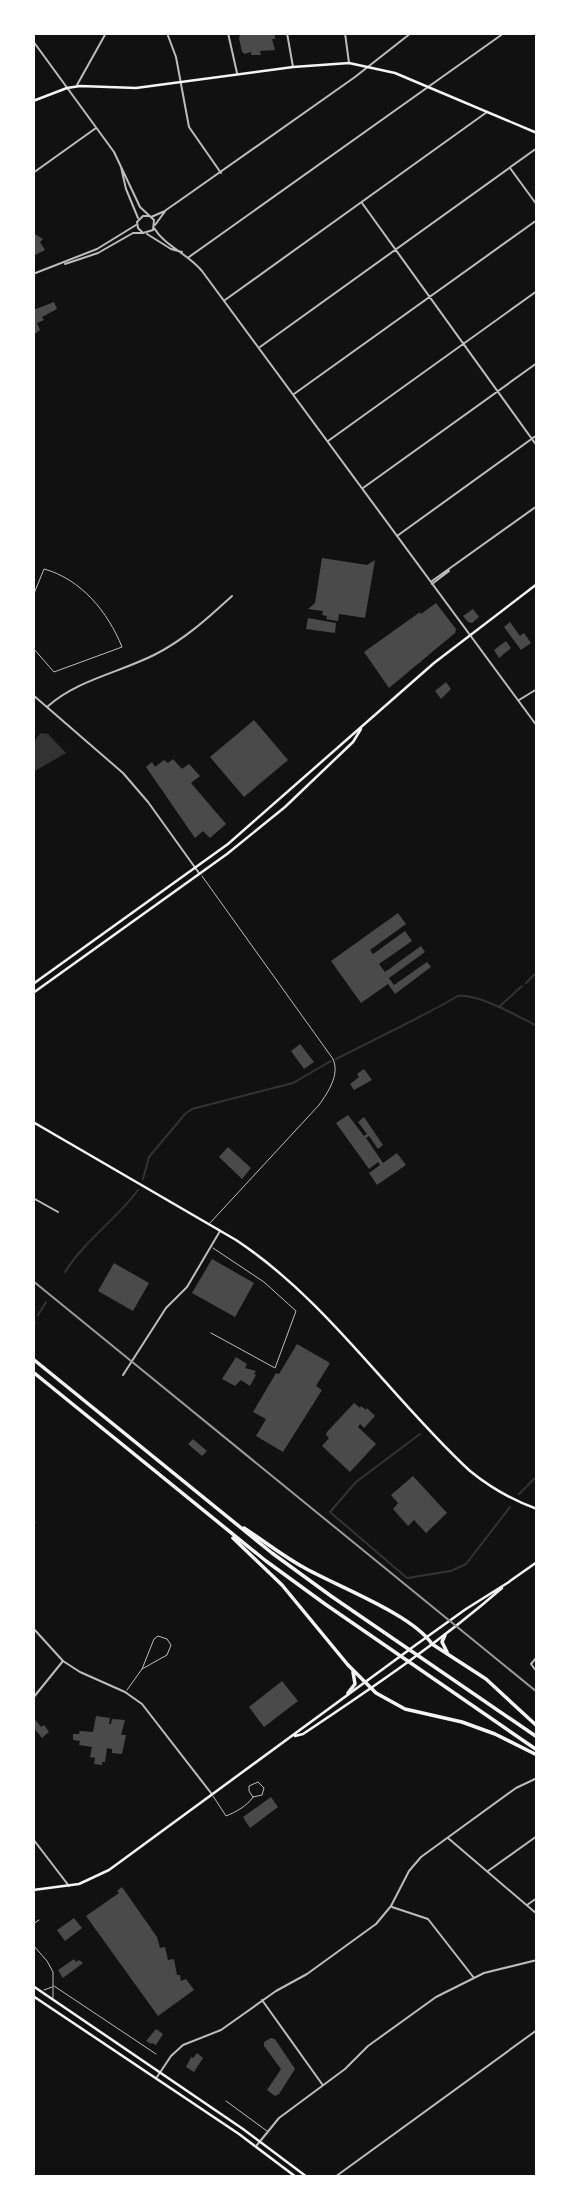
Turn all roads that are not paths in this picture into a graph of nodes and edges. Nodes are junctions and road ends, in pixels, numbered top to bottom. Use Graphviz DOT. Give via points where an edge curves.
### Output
graph roads {
  1 [pos="167,33"];
  2 [pos="228,33"];
  3 [pos="287,33"];
  4 [pos="345,33"];
  5 [pos="411,33"];
  6 [pos="504,33"];
  7 [pos="105,34"];
  8 [pos="33,41"];
  9 [pos="349,63"];
  10 [pos="368,66"];
  11 [pos="293,67"];
  12 [pos="237,74"];
  13 [pos="181,82"];
  14 [pos="76,86"];
  15 [pos="428,87"];
  16 [pos="67,88"];
  17 [pos="33,101"];
  18 [pos="487,111"];
  19 [pos="96,128"];
  20 [pos="537,132"];
  21 [pos="537,148"];
  22 [pos="121,163"];
  23 [pos="510,167"];
  24 [pos="33,173"];
  25 [pos="221,173"];
  26 [pos="361,202"];
  27 [pos="537,205"];
  28 [pos="166,211"];
  29 [pos="150,216"];
  30 [pos="138,220"];
  31 [pos="537,220"];
  32 [pos="137,224"];
  33 [pos="154,226"];
  34 [pos="145,233"];
  35 [pos="396,250"];
  36 [pos="182,252"];
  37 [pos="189,257"];
  38 [pos="60,264"];
  39 [pos="33,274"];
  40 [pos="537,291"];
  41 [pos="429,297"];
  42 [pos="224,301"];
  43 [pos="463,344"];
  44 [pos="259,348"];
  45 [pos="537,363"];
  46 [pos="498,391"];
  47 [pos="293,395"];
  48 [pos="537,435"];
  49 [pos="531,439"];
  50 [pos="328,442"];
  51 [pos="537,446"];
  52 [pos="363,489"];
  53 [pos="537,506"];
  54 [pos="397,536"];
  55 [pos="431,583"];
  56 [pos="537,584"];
  57 [pos="33,596"];
  58 [pos="232,596"];
  59 [pos="469,634"];
  60 [pos="33,648"];
  61 [pos="537,689"];
  62 [pos="33,695"];
  63 [pos="519,700"];
  64 [pos="46,707"];
  65 [pos="537,726"];
  66 [pos="360,729"];
  67 [pos="196,868"];
  68 [pos="200,874"];
  69 [pos="33,984"];
  70 [pos="33,993"];
  71 [pos="33,1122"];
  72 [pos="33,1198"];
  73 [pos="58,1212"];
  74 [pos="208,1225"];
  75 [pos="220,1231"];
  76 [pos="211,1247"];
  77 [pos="211,1333"];
  78 [pos="33,1359"];
  79 [pos="33,1372"];
  80 [pos="122,1375"];
  81 [pos="537,1509"];
  82 [pos="220,1512"];
  83 [pos="214,1520"];
  84 [pos="537,1562"];
  85 [pos="509,1582"];
  86 [pos="33,1628"];
  87 [pos="444,1635"];
  88 [pos="427,1636"];
  89 [pos="432,1644"];
  90 [pos="451,1656"];
  91 [pos="537,1657"];
  92 [pos="63,1661"];
  93 [pos="348,1665"];
  94 [pos="142,1669"];
  95 [pos="537,1672"];
  96 [pos="364,1681"];
  97 [pos="370,1689"];
  98 [pos="125,1692"];
  99 [pos="348,1693"];
  100 [pos="33,1698"];
  101 [pos="537,1726"];
  102 [pos="295,1736"];
  103 [pos="537,1737"];
  104 [pos="537,1749"];
  105 [pos="537,1755"];
  106 [pos="537,1778"];
  107 [pos="213,1795"];
  108 [pos="253,1797"];
  109 [pos="537,1836"];
  110 [pos="447,1838"];
  111 [pos="33,1839"];
  112 [pos="487,1872"];
  113 [pos="69,1886"];
  114 [pos="33,1890"];
  115 [pos="537,1898"];
  116 [pos="526,1905"];
  117 [pos="391,1906"];
  118 [pos="537,1914"];
  119 [pos="39,1920"];
  120 [pos="33,1924"];
  121 [pos="33,1945"];
  122 [pos="537,1960"];
  123 [pos="474,1978"];
  124 [pos="33,1986"];
  125 [pos="54,1986"];
  126 [pos="41,1991"];
  127 [pos="33,1996"];
  128 [pos="262,2000"];
  129 [pos="56,2002"];
  130 [pos="537,2030"];
  131 [pos="156,2054"];
  132 [pos="160,2073"];
  133 [pos="156,2078"];
  134 [pos="323,2085"];
  135 [pos="226,2101"];
  136 [pos="267,2131"];
  137 [pos="259,2141"];
  138 [pos="256,2146"];
  139 [pos="296,2177"];
  140 [pos="307,2177"];
  141 [pos="335,2177"];
  1 -- 13 [label="street"];
  2 -- 12 [label="street"];
  3 -- 11 [label="street"];
  4 -- 9 [label="street"];
  5 -- 10 [label="street"];
  6 -- 15 [label="street"];
  7 -- 14 [label="street"];
  8 -- 16 [label="street"];
  9 -- 10 [label="main road"];
  9 -- 11 [label="main road"];
  10 -- 15 [label="main road"];
  10 -- 25 [label="street"];
  11 -- 12 [label="main road"];
  12 -- 13 [label="main road"];
  13 -- 14 [label="main road" via="136,88"];
  13 -- 25 [label="street" via="189,127"];
  14 -- 16 [label="main road"];
  15 -- 18 [label="main road"];
  15 -- 37 [label="street"];
  16 -- 17 [label="main road"];
  16 -- 19 [label="street"];
  18 -- 20 [label="main road"];
  18 -- 26 [label="street"];
  19 -- 22 [label="street"];
  19 -- 24 [label="street"];
  21 -- 23 [label="street"];
  22 -- 29 [label="street" via="133,194"];
  22 -- 30 [label="street"];
  23 -- 27 [label="street"];
  23 -- 35 [label="street"];
  25 -- 28 [label="street"];
  26 -- 35 [label="street"];
  26 -- 42 [label="street"];
  28 -- 29 [label="street"];
  28 -- 33 [label="street"];
  29 -- 30 [label="street"];
  29 -- 33 [label="street"];
  30 -- 32 [label="street"];
  31 -- 41 [label="street"];
  32 -- 34 [label="street"];
  32 -- 38 [label="street" via="109,243"];
  33 -- 34 [label="street"];
  33 -- 36 [label="street" via="160,238"];
  34 -- 36 [label="street"];
  34 -- 38 [label="street" via="132,233 98,253"];
  35 -- 41 [label="street"];
  35 -- 44 [label="street"];
  36 -- 37 [label="street"];
  37 -- 42 [label="street"];
  38 -- 39 [label="street"];
  40 -- 43 [label="street"];
  41 -- 43 [label="street"];
  41 -- 47 [label="street"];
  42 -- 44 [label="street"];
  43 -- 46 [label="street"];
  43 -- 50 [label="street"];
  44 -- 47 [label="street"];
  45 -- 46 [label="street"];
  46 -- 49 [label="street"];
  46 -- 52 [label="street"];
  47 -- 50 [label="street"];
  48 -- 49 [label="street"];
  49 -- 51 [label="street"];
  49 -- 54 [label="street"];
  50 -- 52 [label="street"];
  52 -- 54 [label="street"];
  53 -- 55 [label="street"];
  54 -- 55 [label="street"];
  55 -- 59 [label="street"];
  56 -- 59 [label="main road"];
  57 -- 60 [label="lane" via="44,569 63,576 103,611 122,646 54,672"];
  58 -- 64 [label="street" via="166,649 73,687"];
  59 -- 63 [label="street"];
  59 -- 66 [label="main road"];
  61 -- 63 [label="street"];
  62 -- 64 [label="street"];
  63 -- 65 [label="street"];
  64 -- 67 [label="street" via="123,773"];
  66 -- 67 [label="main road"];
  66 -- 68 [label="main road" via="353,742 285,807"];
  67 -- 68 [label="street"];
  67 -- 69 [label="main road"];
  68 -- 70 [label="main road"];
  68 -- 74 [label="lane" via="333,1059 336,1070 319,1105"];
  71 -- 74 [label="main road"];
  72 -- 73 [label="street"];
  74 -- 75 [label="main road"];
  75 -- 76 [label="street"];
  75 -- 81 [label="main road" via="283,1276 470,1471 518,1503"];
  76 -- 77 [label="lane" via="262,1280 296,1311 275,1368"];
  76 -- 80 [label="street"];
  78 -- 82 [label="highway"];
  79 -- 83 [label="highway"];
  82 -- 88 [label="highway" via="300,1566"];
  82 -- 103 [label="highway" via="331,1596"];
  83 -- 93 [label="highway" via="282,1585"];
  83 -- 104 [label="highway" via="325,1604"];
  84 -- 85 [label="main road"];
  85 -- 87 [label="main road"];
  85 -- 88 [label="main road"];
  86 -- 92 [label="street"];
  87 -- 89 [label="main road"];
  87 -- 90 [label="highway" via="443,1646"];
  88 -- 89 [label="highway"];
  88 -- 96 [label="main road"];
  89 -- 90 [label="highway"];
  89 -- 97 [label="main road"];
  90 -- 101 [label="highway" via="500,1691"];
  91 -- 95 [label="street" via="531,1664"];
  92 -- 98 [label="street"];
  92 -- 100 [label="street"];
  93 -- 96 [label="highway"];
  93 -- 99 [label="highway" via="356,1679"];
  94 -- 94 [label="lane" via="167,1655 171,1645 167,1639 154,1639"];
  94 -- 98 [label="lane"];
  96 -- 97 [label="highway"];
  96 -- 99 [label="main road"];
  97 -- 102 [label="main road"];
  97 -- 105 [label="highway" via="405,1709 479,1728"];
  98 -- 107 [label="street" via="142,1704"];
  99 -- 102 [label="main road"];
  102 -- 107 [label="main road"];
  106 -- 110 [label="street"];
  107 -- 108 [label="lane" via="226,1816"];
  107 -- 113 [label="main road" via="109,1870"];
  108 -- 108 [label="lane" via="263,1793 258,1782 249,1786"];
  109 -- 112 [label="street"];
  110 -- 112 [label="street"];
  110 -- 117 [label="street" via="413,1865"];
  111 -- 113 [label="street"];
  112 -- 116 [label="street"];
  113 -- 114 [label="main road"];
  115 -- 116 [label="street"];
  116 -- 118 [label="street"];
  117 -- 123 [label="street" via="428,1919"];
  117 -- 128 [label="street" via="371,1928"];
  119 -- 120 [label="lane"];
  121 -- 125 [label="lane" via="51,1966"];
  122 -- 123 [label="street"];
  123 -- 134 [label="street" via="428,2003"];
  124 -- 126 [label="main road"];
  125 -- 126 [label="lane"];
  125 -- 129 [label="lane"];
  125 -- 131 [label="lane"];
  126 -- 129 [label="main road"];
  127 -- 133 [label="main road"];
  128 -- 132 [label="street" via="221,2030 183,2045"];
  128 -- 134 [label="street"];
  129 -- 132 [label="main road"];
  130 -- 141 [label="street"];
  132 -- 133 [label="street"];
  132 -- 137 [label="main road"];
  133 -- 138 [label="main road"];
  134 -- 136 [label="street"];
  135 -- 136 [label="lane"];
  136 -- 137 [label="street"];
  137 -- 138 [label="street"];
  137 -- 140 [label="main road"];
  138 -- 139 [label="main road"];
}
